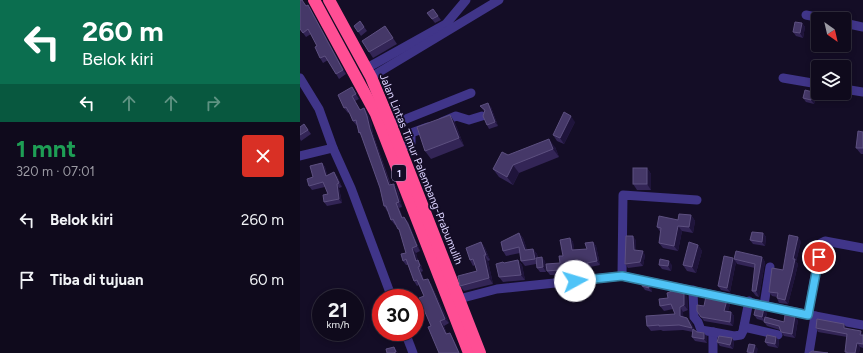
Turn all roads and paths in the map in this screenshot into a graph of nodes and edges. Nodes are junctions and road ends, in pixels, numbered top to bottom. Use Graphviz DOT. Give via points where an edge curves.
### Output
graph roads {
  1 [pos="314,0"];
  2 [pos="329,0"];
  3 [pos="466,0"];
  4 [pos="499,0"];
  5 [pos="806,15"];
  6 [pos="811,16"];
  7 [pos="851,24"];
  8 [pos="863,27"];
  9 [pos="369,72"];
  10 [pos="300,78"];
  11 [pos="783,78"];
  12 [pos="811,83"];
  13 [pos="851,90"];
  14 [pos="863,92"];
  15 [pos="471,93"];
  16 [pos="482,116"];
  17 [pos="391,125"];
  18 [pos="333,148"];
  19 [pos="401,149"];
  20 [pos="300,156"];
  21 [pos="697,200"];
  22 [pos="863,248"];
  23 [pos="770,267"];
  24 [pos="622,276"];
  25 [pos="389,289"];
  26 [pos="693,290"];
  27 [pos="459,299"];
  28 [pos="748,302"];
  29 [pos="764,305"];
  30 [pos="811,316"];
  31 [pos="863,325"];
  32 [pos="744,327"];
  33 [pos="713,332"];
  34 [pos="778,335"];
  35 [pos="408,341"];
  36 [pos="413,353"];
  37 [pos="469,353"];
  38 [pos="480,353"];
  39 [pos="713,353"];
  40 [pos="809,353"];
  1 -- 37 [label="highway, Jalan Lintas Timur Palembang-Prabumulih / 1" via="376,114"];
  2 -- 9 [label="highway, Jalan Lintas Timur Palembang-Prabumulih / 1"];
  3 -- 9 [label="street" via="446,24"];
  4 -- 9 [label="street"];
  5 -- 6 [label="street"];
  7 -- 8 [label="street"];
  9 -- 17 [label="highway, Jalan Lintas Timur Palembang-Prabumulih / 1"];
  10 -- 18 [label="street" via="319,109"];
  11 -- 12 [label="street"];
  13 -- 14 [label="street"];
  15 -- 17 [label="street"];
  16 -- 19 [label="street" via="469,120 456,116 414,132 410,135 411,143"];
  17 -- 19 [label="highway, Jalan Lintas Timur Palembang-Prabumulih / 1"];
  18 -- 20 [label="street"];
  18 -- 25 [label="street" via="351,188"];
  19 -- 27 [label="highway, Jalan Lintas Timur Palembang-Prabumulih / 1"];
  21 -- 24 [label="street" via="623,195"];
  22 -- 30 [label="street" via="825,241 822,243"];
  23 -- 29 [label="street"];
  24 -- 26 [label="street"];
  24 -- 27 [label="street" via="497,289"];
  26 -- 28 [label="street"];
  26 -- 33 [label="street" via="694,316 700,329"];
  27 -- 38 [label="highway, Jalan Lintas Timur Palembang-Prabumulih / 1"];
  28 -- 29 [label="street"];
  28 -- 32 [label="street"];
  29 -- 30 [label="street"];
  30 -- 31 [label="street"];
  30 -- 40 [label="street"];
  32 -- 33 [label="street" via="738,337"];
  32 -- 34 [label="street"];
  33 -- 39 [label="street"];
  35 -- 36 [label="street"];
}
